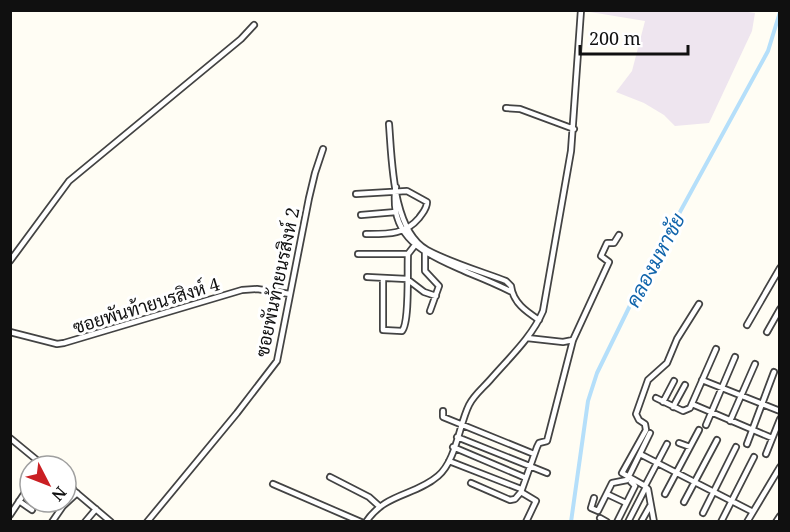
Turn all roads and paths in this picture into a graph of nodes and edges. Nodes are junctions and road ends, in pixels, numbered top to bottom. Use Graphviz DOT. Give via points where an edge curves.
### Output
graph roads {
  1 [pos="581,10"];
  2 [pos="254,25"];
  3 [pos="506,108"];
  4 [pos="389,124"];
  5 [pos="574,129"];
  6 [pos="323,149"];
  7 [pos="396,190"];
  8 [pos="356,194"];
  9 [pos="396,212"];
  10 [pos="361,215"];
  11 [pos="406,230"];
  12 [pos="366,234"];
  13 [pos="619,235"];
  14 [pos="415,245"];
  15 [pos="426,251"];
  16 [pos="408,254"];
  17 [pos="358,255"];
  18 [pos="10,261"];
  19 [pos="780,268"];
  20 [pos="367,277"];
  21 [pos="383,278"];
  22 [pos="407,279"];
  23 [pos="290,294"];
  24 [pos="436,296"];
  25 [pos="699,304"];
  26 [pos="780,309"];
  27 [pos="430,311"];
  28 [pos="539,320"];
  29 [pos="747,325"];
  30 [pos="10,332"];
  31 [pos="767,332"];
  32 [pos="527,338"];
  33 [pos="573,340"];
  34 [pos="716,349"];
  35 [pos="735,357"];
  36 [pos="755,364"];
  37 [pos="774,372"];
  38 [pos="702,380"];
  39 [pos="674,381"];
  40 [pos="684,385"];
  41 [pos="722,387"];
  42 [pos="742,395"];
  43 [pos="656,398"];
  44 [pos="663,402"];
  45 [pos="692,404"];
  46 [pos="762,404"];
  47 [pos="673,407"];
  48 [pos="443,411"];
  49 [pos="780,411"];
  50 [pos="711,413"];
  51 [pos="780,419"];
  52 [pos="730,421"];
  53 [pos="462,423"];
  54 [pos="706,425"];
  55 [pos="699,430"];
  56 [pos="752,430"];
  57 [pos="650,433"];
  58 [pos="457,437"];
  59 [pos="10,438"];
  60 [pos="772,438"];
  61 [pos="717,440"];
  62 [pos="679,442"];
  63 [pos="667,444"];
  64 [pos="747,444"];
  65 [pos="453,447"];
  66 [pos="690,447"];
  67 [pos="736,447"];
  68 [pos="29,454"];
  69 [pos="534,454"];
  70 [pos="640,454"];
  71 [pos="766,454"];
  72 [pos="754,457"];
  73 [pos="449,461"];
  74 [pos="658,462"];
  75 [pos="530,467"];
  76 [pos="780,467"];
  77 [pos="547,473"];
  78 [pos="677,473"];
  79 [pos="330,477"];
  80 [pos="526,478"];
  81 [pos="627,479"];
  82 [pos="695,482"];
  83 [pos="471,483"];
  84 [pos="273,484"];
  85 [pos="646,486"];
  86 [pos="521,491"];
  87 [pos="714,491"];
  88 [pos="78,493"];
  89 [pos="607,494"];
  90 [pos="666,494"];
  91 [pos="594,498"];
  92 [pos="731,501"];
  93 [pos="684,502"];
  94 [pos="626,503"];
  95 [pos="379,506"];
  96 [pos="650,506"];
  97 [pos="96,508"];
  98 [pos="634,508"];
  99 [pos="753,512"];
  100 [pos="703,513"];
  101 [pos="780,516"];
  102 [pos="600,518"];
  103 [pos="110,521"];
  104 [pos="85,522"];
  105 [pos="147,522"];
  106 [pos="361,522"];
  107 [pos="366,522"];
  108 [pos="525,522"];
  109 [pos="608,522"];
  110 [pos="617,522"];
  111 [pos="628,522"];
  112 [pos="641,522"];
  113 [pos="654,522"];
  114 [pos="721,522"];
  115 [pos="747,522"];
  116 [pos="777,522"];
  1 -- 5 [label="street"];
  2 -- 18 [label="street" via="69,181"];
  3 -- 5 [label="street" via="520,109"];
  4 -- 7 [label="street"];
  5 -- 28 [label="street" via="545,304"];
  6 -- 23 [label="street, ซอยพันท้ายนรสิงห์ 2"];
  7 -- 8 [label="street"];
  7 -- 9 [label="street"];
  7 -- 11 [label="street"];
  7 -- 11 [label="street" via="407,191 427,202 425,210"];
  9 -- 10 [label="street"];
  9 -- 11 [label="street"];
  11 -- 12 [label="street"];
  11 -- 14 [label="street"];
  11 -- 15 [label="street"];
  13 -- 33 [label="street" via="614,243 606,245 602,256 609,262"];
  14 -- 15 [label="street"];
  14 -- 16 [label="street"];
  15 -- 24 [label="street" via="426,271 439,286"];
  15 -- 28 [label="street" via="506,281 524,310"];
  16 -- 17 [label="street"];
  16 -- 22 [label="street"];
  19 -- 29 [label="street"];
  20 -- 21 [label="street"];
  21 -- 22 [label="street"];
  21 -- 22 [label="street" via="385,331 402,331 406,327"];
  22 -- 24 [label="street"];
  23 -- 30 [label="street, ซอยพันท้ายนรสิงห์ 4" via="242,290 57,344"];
  23 -- 105 [label="street, ซอยพันท้ายนรสิงห์ 2" via="274,366"];
  24 -- 27 [label="street"];
  25 -- 81 [label="street" via="677,339 668,363 648,380 636,414 646,430 622,472"];
  26 -- 31 [label="street"];
  28 -- 32 [label="street"];
  32 -- 33 [label="street"];
  32 -- 53 [label="street" via="474,397"];
  33 -- 69 [label="street" via="547,441 538,444"];
  34 -- 38 [label="street"];
  35 -- 41 [label="street"];
  36 -- 42 [label="street"];
  37 -- 46 [label="street"];
  38 -- 41 [label="street"];
  38 -- 45 [label="street"];
  39 -- 44 [label="street"];
  40 -- 47 [label="street"];
  41 -- 42 [label="street"];
  41 -- 50 [label="street"];
  42 -- 46 [label="street"];
  42 -- 52 [label="street"];
  43 -- 44 [label="street"];
  44 -- 47 [label="street"];
  45 -- 47 [label="street" via="687,410"];
  45 -- 50 [label="street"];
  46 -- 49 [label="street"];
  46 -- 56 [label="street"];
  48 -- 53 [label="street" via="443,417"];
  50 -- 52 [label="street"];
  50 -- 54 [label="street"];
  51 -- 60 [label="street"];
  52 -- 56 [label="street"];
  53 -- 58 [label="street"];
  53 -- 69 [label="street"];
  55 -- 66 [label="street"];
  56 -- 60 [label="street"];
  56 -- 64 [label="street"];
  57 -- 70 [label="street"];
  58 -- 65 [label="street"];
  58 -- 75 [label="street"];
  59 -- 68 [label="street"];
  60 -- 71 [label="street"];
  61 -- 82 [label="street"];
  62 -- 66 [label="street"];
  63 -- 74 [label="street"];
  65 -- 73 [label="street"];
  65 -- 80 [label="street"];
  66 -- 78 [label="street"];
  67 -- 87 [label="street"];
  69 -- 75 [label="street"];
  70 -- 74 [label="street"];
  70 -- 81 [label="street"];
  72 -- 92 [label="street"];
  73 -- 86 [label="street"];
  73 -- 95 [label="street" via="431,481"];
  74 -- 78 [label="street"];
  74 -- 85 [label="street"];
  75 -- 77 [label="street"];
  75 -- 80 [label="street"];
  76 -- 99 [label="street"];
  78 -- 82 [label="street"];
  78 -- 90 [label="street"];
  79 -- 95 [label="street"];
  80 -- 86 [label="street"];
  81 -- 85 [label="street"];
  81 -- 89 [label="street" via="614,482"];
  81 -- 94 [label="street" via="635,484"];
  82 -- 87 [label="street"];
  82 -- 93 [label="street"];
  83 -- 86 [label="street" via="510,500"];
  84 -- 106 [label="street"];
  85 -- 96 [label="street"];
  85 -- 98 [label="street"];
  86 -- 108 [label="street" via="536,501"];
  87 -- 92 [label="street"];
  87 -- 100 [label="street"];
  88 -- 97 [label="street"];
  89 -- 91 [label="street" via="598,511 591,508"];
  89 -- 94 [label="street"];
  92 -- 99 [label="street"];
  92 -- 114 [label="street"];
  94 -- 98 [label="street"];
  94 -- 110 [label="street"];
  95 -- 107 [label="street"];
  96 -- 112 [label="street"];
  96 -- 113 [label="street"];
  97 -- 103 [label="street"];
  97 -- 104 [label="street"];
  98 -- 111 [label="street"];
  99 -- 115 [label="street"];
  101 -- 116 [label="street"];
  102 -- 109 [label="street"];
}
